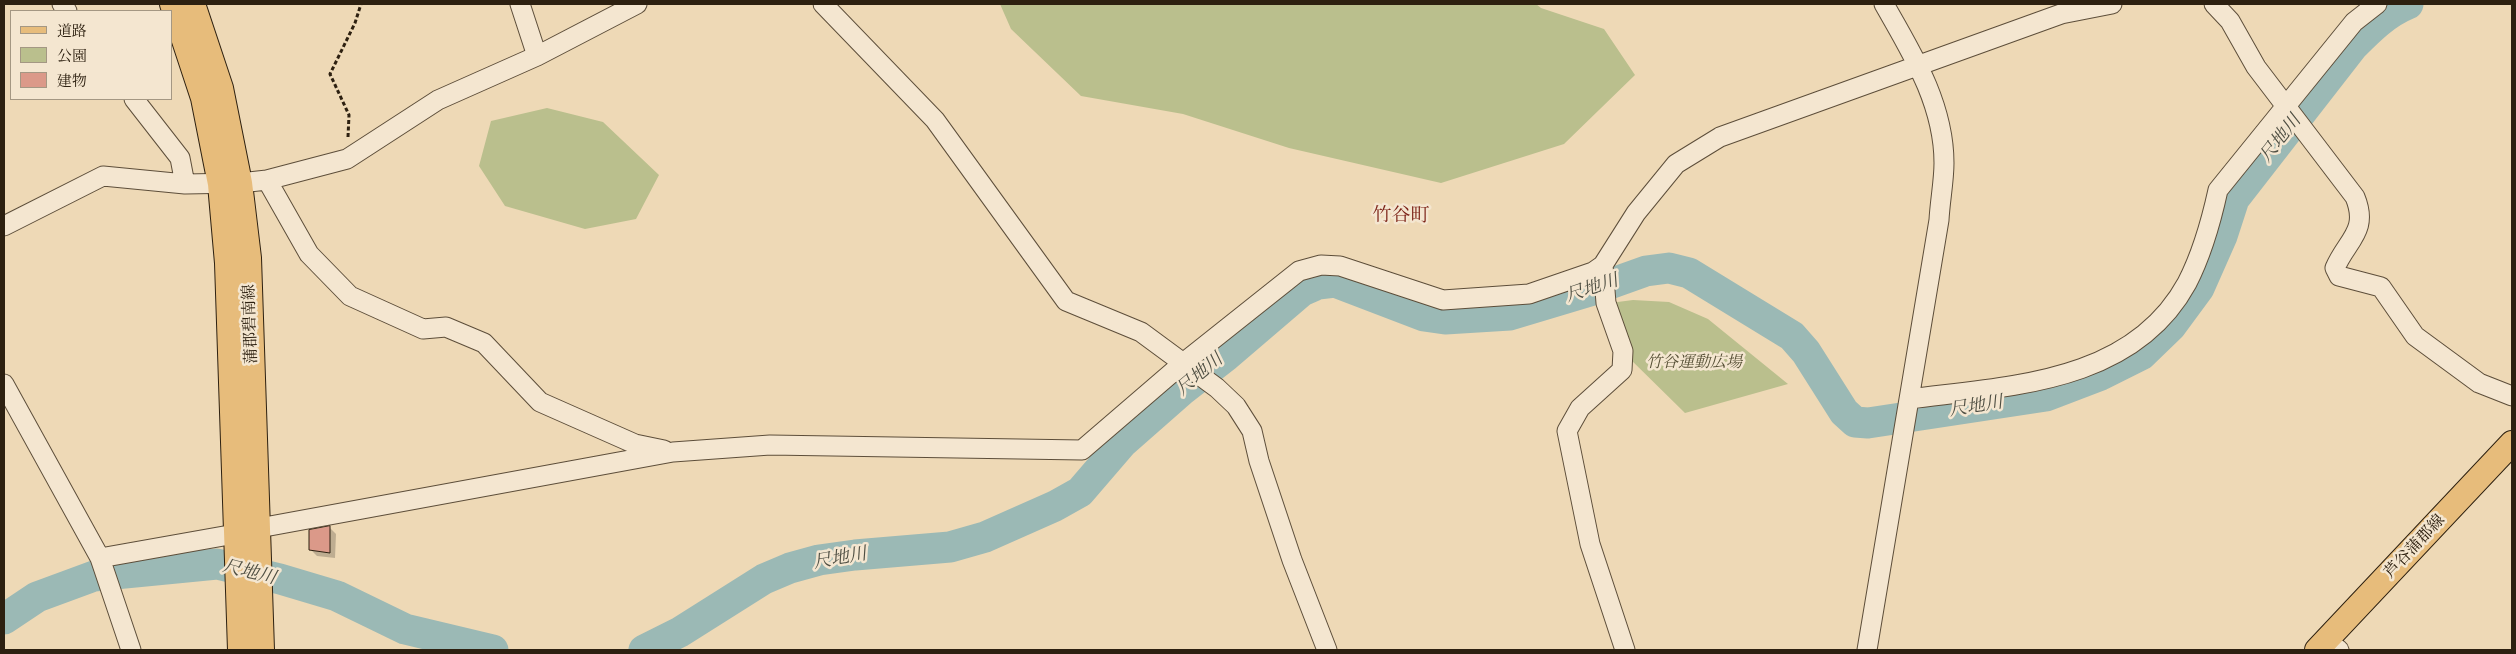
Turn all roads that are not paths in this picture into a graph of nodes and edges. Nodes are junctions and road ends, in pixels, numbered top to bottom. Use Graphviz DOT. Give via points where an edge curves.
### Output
graph roads {
  1 [pos="172,4"];
  2 [pos="192,4"];
  3 [pos="520,4"];
  4 [pos="637,4"];
  5 [pos="823,4"];
  6 [pos="1884,4"];
  7 [pos="2112,4"];
  8 [pos="2214,4"];
  9 [pos="2377,4"];
  10 [pos="537,56"];
  11 [pos="1919,65"];
  12 [pos="135,100"];
  13 [pos="2287,108"];
  14 [pos="267,180"];
  15 [pos="230,183"];
  16 [pos="184,184"];
  17 [pos="4,226"];
  18 [pos="1604,268"];
  19 [pos="1185,366"];
  20 [pos="4,384"];
  21 [pos="2512,396"];
  22 [pos="1908,402"];
  23 [pos="2512,443"];
  24 [pos="673,452"];
  25 [pos="259,528"];
  26 [pos="235,534"];
  27 [pos="101,561"];
  28 [pos="2328,647"];
  29 [pos="131,650"];
  30 [pos="240,650"];
  31 [pos="262,650"];
  32 [pos="1327,650"];
  33 [pos="1625,650"];
  34 [pos="1867,650"];
  1 -- 15 [label="main road, 蒲郡碧南線"];
  2 -- 15 [label="main road, 蒲郡碧南線" via="221,88"];
  3 -- 10 [label="street"];
  4 -- 10 [label="street"];
  5 -- 19 [label="street" via="935,120 1066,301 1141,332"];
  6 -- 11 [label="street"];
  7 -- 11 [label="street" via="2061,14"];
  8 -- 13 [label="street" via="2230,21 2256,67"];
  9 -- 13 [label="street" via="2354,22"];
  10 -- 14 [label="street" via="438,100 347,159"];
  11 -- 18 [label="street" via="1720,137 1676,164 1636,214"];
  11 -- 22 [label="street" via="1938,114 1944,162 1938,220"];
  12 -- 16 [label="street" via="180,158"];
  13 -- 21 [label="street" via="2355,198 2361,212 2359,228 2335,268 2339,276 2381,287 2415,336 2479,383"];
  13 -- 22 [label="street" via="2218,190 2210,224 2186,284 2148,331 2123,350 2039,382"];
  14 -- 15 [label="street"];
  14 -- 24 [label="street" via="309,254 350,296 423,329 446,326 484,343 540,402 635,444"];
  15 -- 16 [label="street"];
  15 -- 25 [label="main road, 蒲郡碧南線" via="249,258"];
  15 -- 26 [label="main road, 蒲郡碧南線" via="227,263"];
  16 -- 17 [label="street" via="103,176"];
  18 -- 19 [label="street" via="1529,294 1444,300 1340,266 1321,265 1299,271"];
  18 -- 33 [label="street" via="1606,303 1623,351 1622,370 1580,408 1567,431 1590,544"];
  19 -- 24 [label="street" via="1082,450 770,445"];
  19 -- 32 [label="street" via="1236,406 1252,431 1292,560"];
  20 -- 27 [label="street"];
  22 -- 34 [label="street"];
  23 -- 28 [label="main road, 芦谷蒲郡線"];
  24 -- 25 [label="street"];
  25 -- 31 [label="main road, 蒲郡碧南線"];
  26 -- 27 [label="street"];
  26 -- 30 [label="main road, 蒲郡碧南線"];
  27 -- 29 [label="street"];
}
